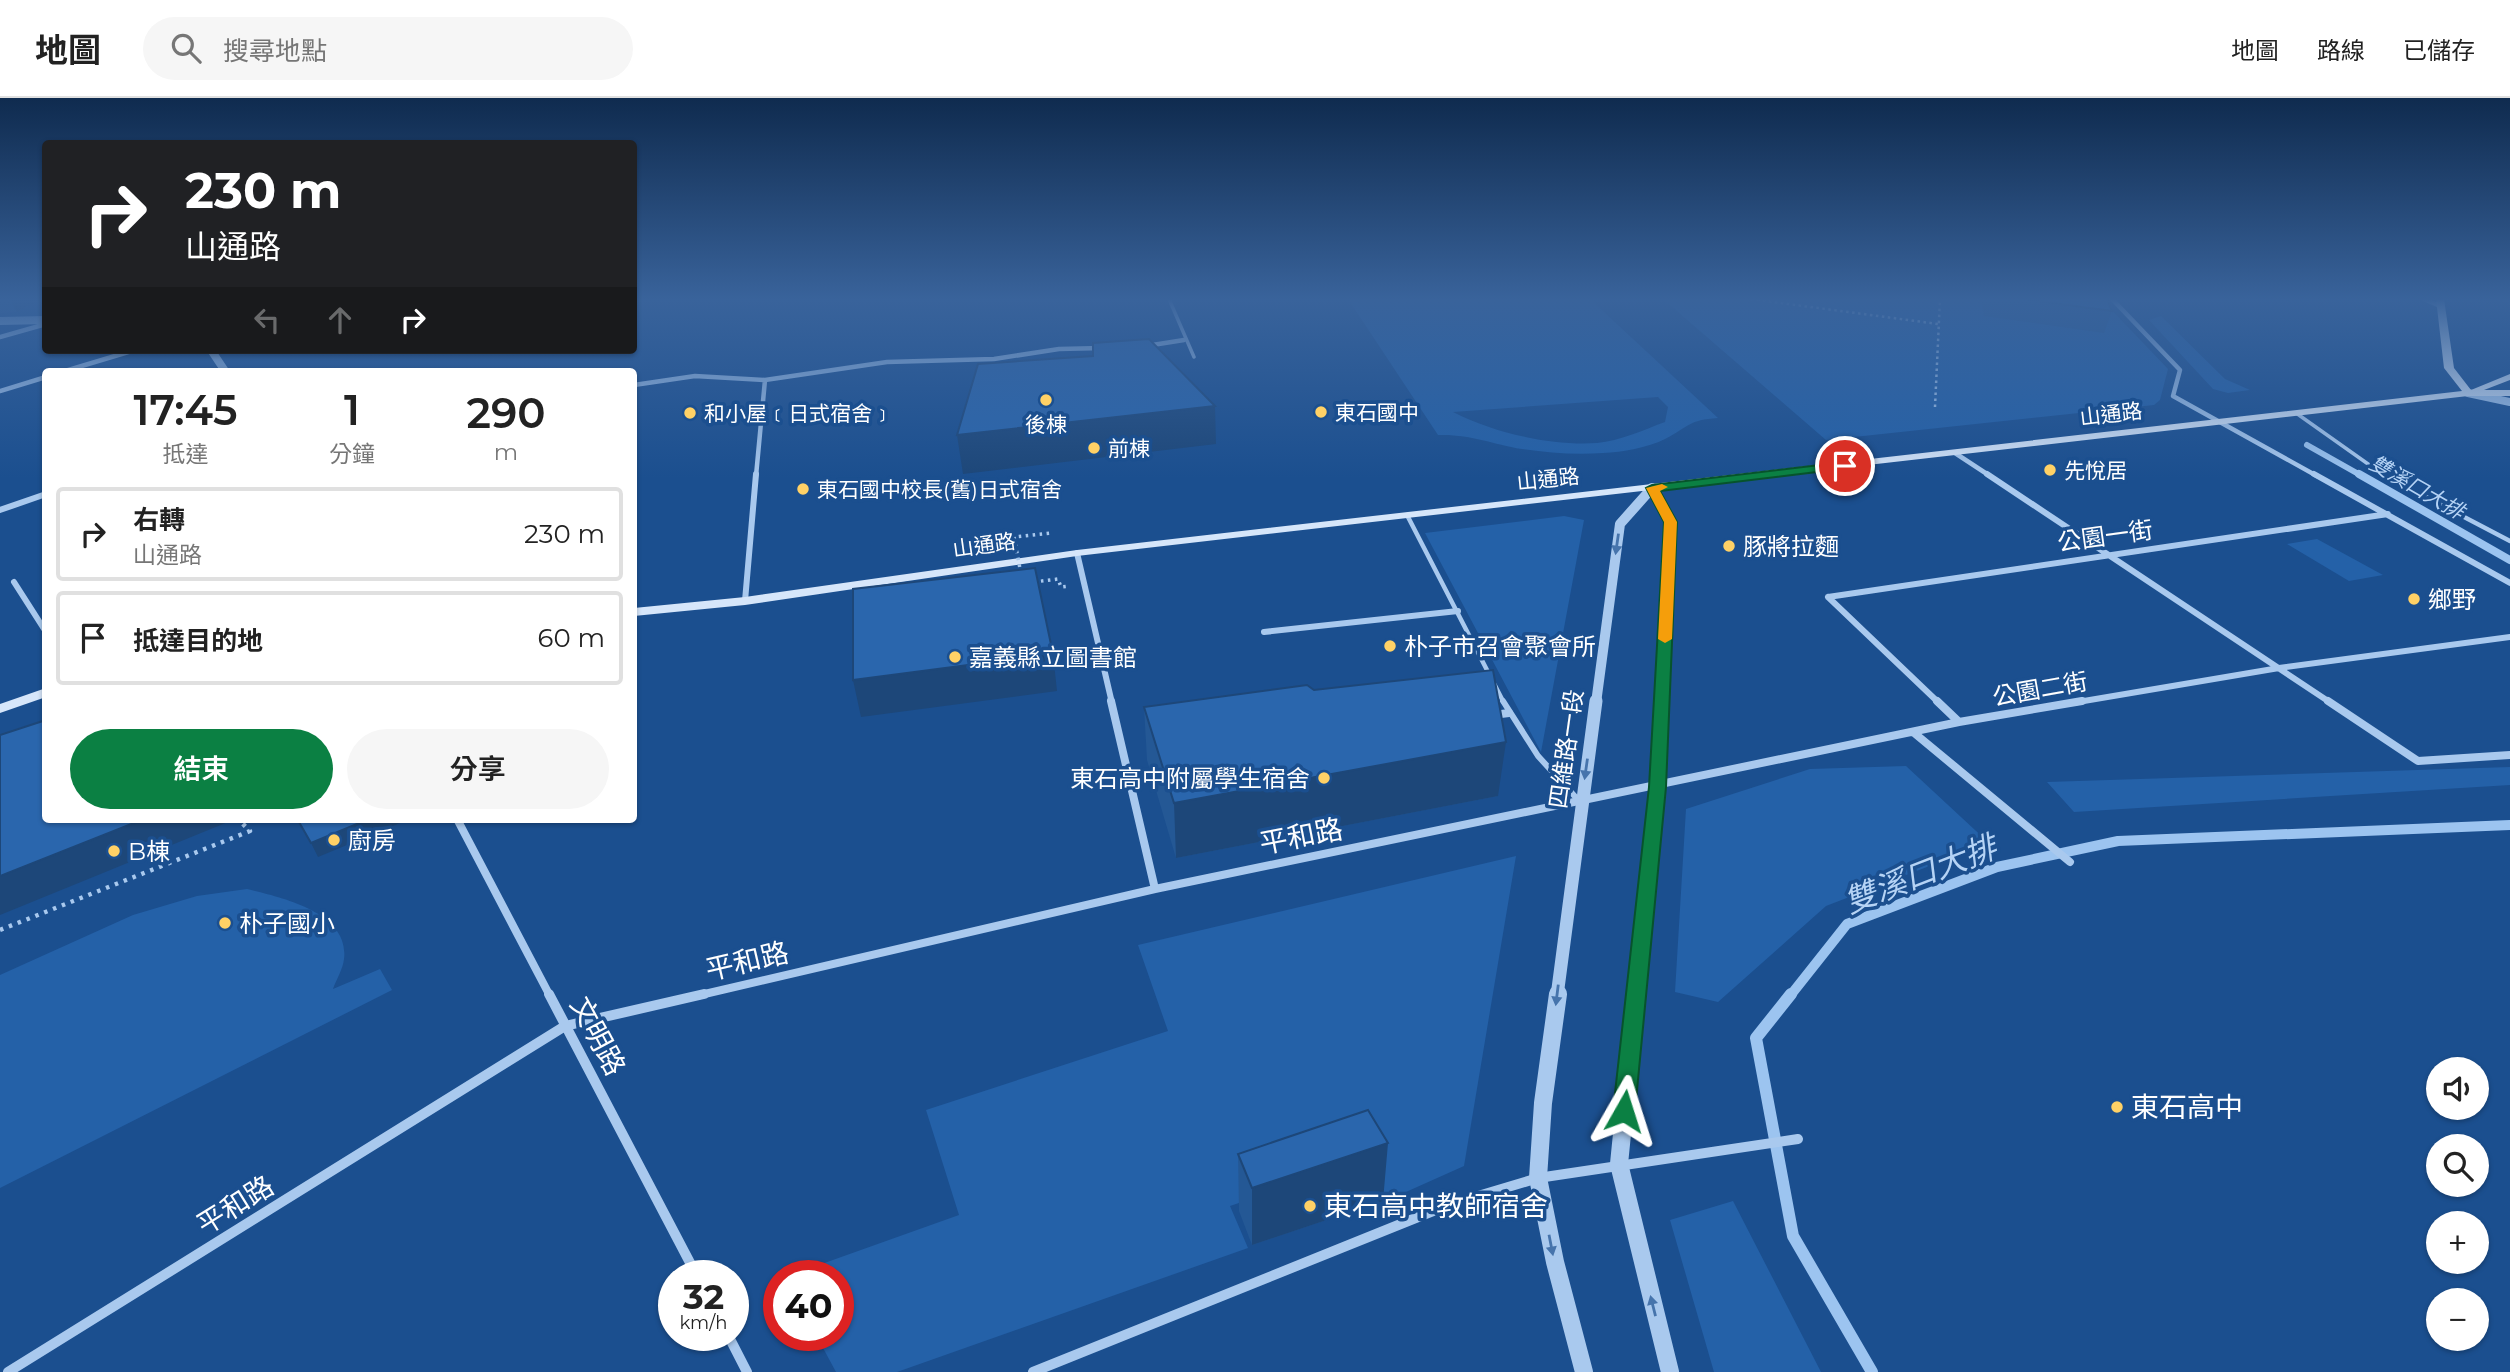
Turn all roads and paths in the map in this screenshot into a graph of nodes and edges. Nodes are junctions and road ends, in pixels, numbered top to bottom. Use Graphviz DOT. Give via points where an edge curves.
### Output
graph roads {
  1 [pos="107,358"];
  2 [pos="998,358"];
  3 [pos="1937,358"];
  4 [pos="2169,358"];
  5 [pos="2448,358"];
  6 [pos="75,368"];
  7 [pos="2510,377"];
  8 [pos="42,378"];
  9 [pos="765,380"];
  10 [pos="637,385"];
  11 [pos="0,391"];
  12 [pos="2468,393"];
  13 [pos="2510,393"];
  14 [pos="2510,402"];
  15 [pos="1935,407"];
  16 [pos="2296,413"];
  17 [pos="2220,422"];
  18 [pos="1955,453"];
  19 [pos="1652,488"];
  20 [pos="42,495"];
  21 [pos="0,510"];
  22 [pos="2388,514"];
  23 [pos="1407,515"];
  24 [pos="1051,533"];
  25 [pos="1014,537"];
  26 [pos="977,541"];
  27 [pos="2510,541"];
  28 [pos="1077,552"];
  29 [pos="2110,555"];
  30 [pos="1058,579"];
  31 [pos="14,582"];
  32 [pos="2510,583"];
  33 [pos="744,601"];
  34 [pos="1458,611"];
  35 [pos="637,612"];
  36 [pos="42,626"];
  37 [pos="1264,632"];
  38 [pos="2510,637"];
  39 [pos="2279,668"];
  40 [pos="42,693"];
  41 [pos="0,709"];
  42 [pos="1509,713"];
  43 [pos="1483,716"];
  44 [pos="1959,722"];
  45 [pos="1913,732"];
  46 [pos="2510,755"];
  47 [pos="1657,787"];
  48 [pos="1581,803"];
  49 [pos="242,823"];
  50 [pos="459,823"];
  51 [pos="2070,862"];
  52 [pos="1155,889"];
  53 [pos="0,930"];
  54 [pos="565,1026"];
  55 [pos="1798,1139"];
  56 [pos="1619,1164"];
  57 [pos="1538,1178"];
  58 [pos="689,1260"];
  59 [pos="736,1351"];
  60 [pos="8,1372"];
  61 [pos="747,1372"];
  62 [pos="1033,1372"];
  63 [pos="1584,1372"];
  64 [pos="1670,1372"];
  1 -- 6 [label="street"];
  2 -- 9 [label="street" via="887,362"];
  3 -- 15 [label="path"];
  4 -- 17 [label="street" via="2180,370 2172,396"];
  5 -- 12 [label="main road" via="2449,368"];
  7 -- 12 [label="main road"];
  8 -- 11 [label="street"];
  9 -- 10 [label="street" via="695,376"];
  9 -- 33 [label="street"];
  12 -- 13 [label="main road"];
  12 -- 14 [label="street"];
  12 -- 16 [label="main road, 山通路"];
  16 -- 17 [label="main road, 山通路"];
  16 -- 27 [label="lane" via="2383,475"];
  17 -- 18 [label="main road, 山通路"];
  17 -- 22 [label="street"];
  18 -- 19 [label="main road, 山通路"];
  18 -- 29 [label="street"];
  19 -- 23 [label="main road, 山通路"];
  19 -- 47 [label="street" via="1671,522"];
  19 -- 48 [label="street, 四維路一段, one-way" via="1619,524"];
  20 -- 21 [label="street"];
  22 -- 29 [label="street, 公園一街"];
  22 -- 32 [label="street"];
  23 -- 28 [label="main road, 山通路"];
  23 -- 34 [label="lane"];
  24 -- 25 [label="path"];
  25 -- 26 [label="path"];
  25 -- 30 [label="path, bridge" via="1023,584"];
  28 -- 33 [label="main road, 山通路"];
  28 -- 52 [label="street"];
  29 -- 39 [label="street"];
  29 -- 44 [label="street, 公園一街" via="1828,597"];
  31 -- 36 [label="street"];
  33 -- 35 [label="main road, 山通路"];
  34 -- 37 [label="street"];
  34 -- 42 [label="lane"];
  38 -- 39 [label="street, 公園二街"];
  39 -- 44 [label="street, 公園二街"];
  39 -- 46 [label="street" via="2418,761"];
  40 -- 41 [label="main road"];
  42 -- 43 [label="street"];
  42 -- 48 [label="lane" via="1538,756"];
  44 -- 45 [label="street, 公園二街"];
  45 -- 47 [label="street, 公園二街"];
  45 -- 51 [label="street"];
  47 -- 48 [label="street, 公園二街"];
  47 -- 56 [label="street"];
  48 -- 52 [label="street, 平和路"];
  48 -- 57 [label="street, 四維路一段, one-way"];
  49 -- 53 [label="path" via="250,831"];
  50 -- 54 [label="street, 文明路"];
  52 -- 54 [label="street, 平和路"];
  54 -- 58 [label="street, 文明路"];
  54 -- 60 [label="street, 平和路"];
  55 -- 56 [label="street"];
  56 -- 57 [label="street"];
  64 -- 56 [label="street, one-way"];
  57 -- 62 [label="street" via="1448,1205"];
  57 -- 63 [label="street, 四維路一段, one-way"];
  59 -- 61 [label="street"];
}
